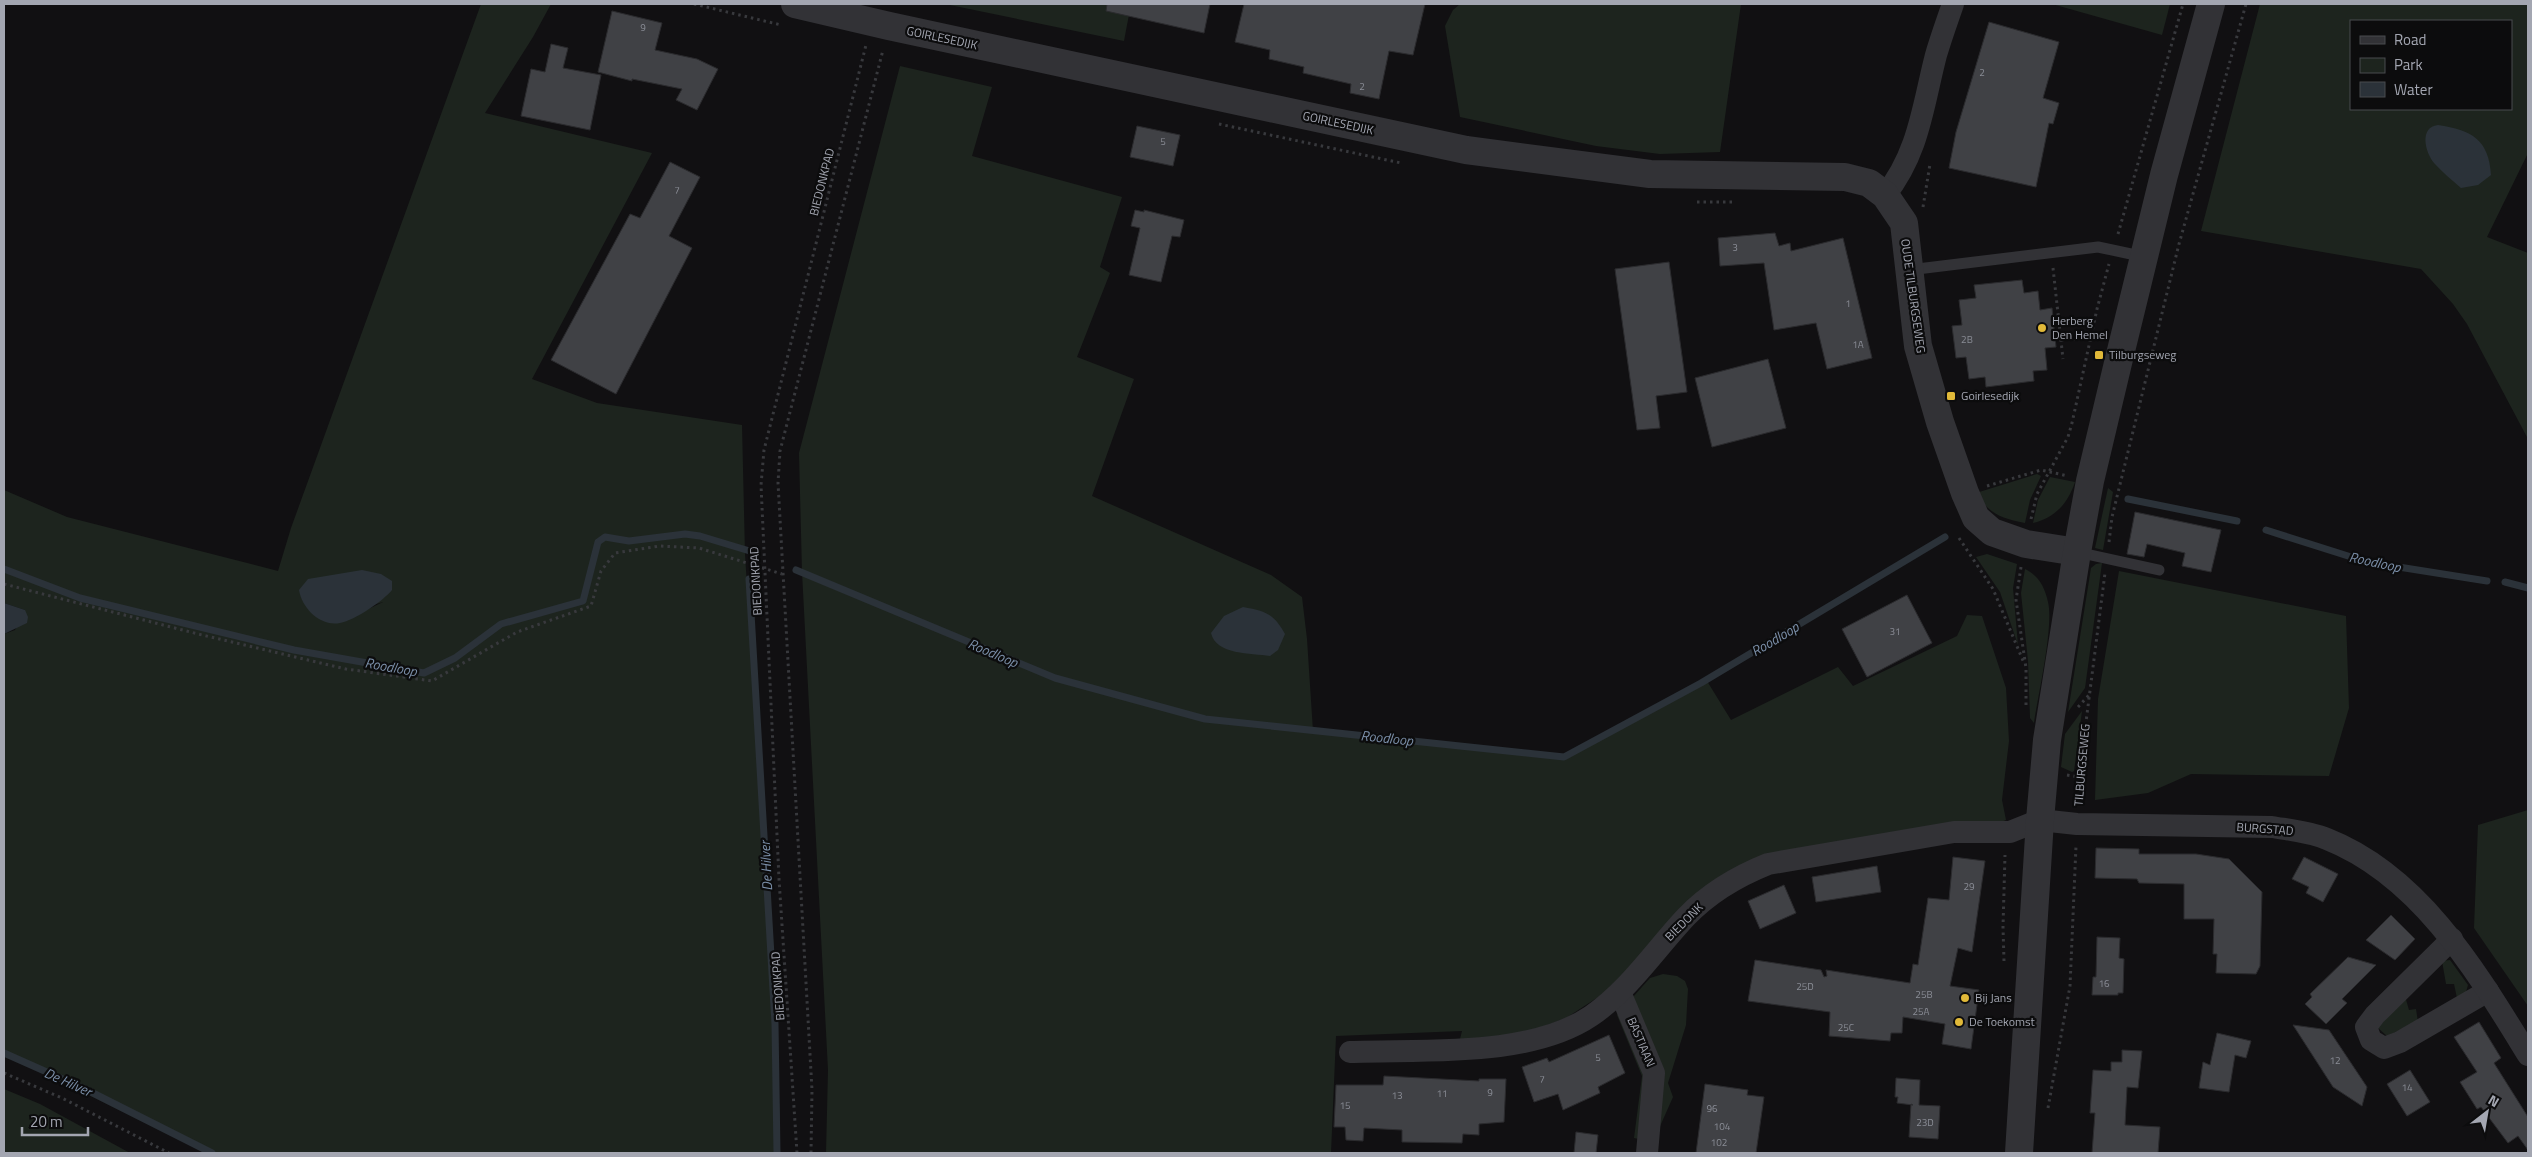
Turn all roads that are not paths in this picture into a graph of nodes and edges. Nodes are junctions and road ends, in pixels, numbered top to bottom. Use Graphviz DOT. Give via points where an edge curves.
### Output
graph roads {
  1 [pos="795,4"];
  2 [pos="1953,4"];
  3 [pos="2211,4"];
  4 [pos="1886,195"];
  5 [pos="2145,257"];
  6 [pos="1909,270"];
  7 [pos="2077,552"];
  8 [pos="2158,570"];
  9 [pos="2040,820"];
  10 [pos="2452,939"];
  11 [pos="2488,991"];
  12 [pos="1620,992"];
  13 [pos="1350,1052"];
  14 [pos="2528,1055"];
  15 [pos="1646,1153"];
  16 [pos="2019,1153"];
  1 -- 4 [label="street, GOIRLESEDIJK" via="1466,150 1650,174 1845,177 1869,183"];
  2 -- 4 [label="street" via="1917,134 1900,176"];
  3 -- 5 [label="street"];
  4 -- 6 [label="street, OUDE TILBURGSEWEG" via="1904,222"];
  5 -- 6 [label="lane" via="2098,247"];
  5 -- 7 [label="street" via="2090,481"];
  6 -- 7 [label="street, OUDE TILBURGSEWEG" via="1918,346 1940,422 1976,518 1992,532 2026,544"];
  7 -- 8 [label="lane"];
  7 -- 9 [label="street" via="2047,740"];
  9 -- 10 [label="street, BURGSTAD" via="2077,824 2272,827 2301,831 2328,839 2382,872 2421,904"];
  9 -- 12 [label="street, BIEDONK" via="2010,832 1954,832 1768,864 1745,873 1688,916"];
  9 -- 16 [label="street"];
  10 -- 11 [label="street, BURGSTAD"];
  10 -- 11 [label="street" via="2375,1015 2366,1027 2371,1040 2384,1048 2400,1042"];
  11 -- 14 [label="street, BURGSTAD"];
  12 -- 13 [label="street, BIEDONK" via="1590,1016 1553,1034 1504,1047"];
  12 -- 15 [label="street, BASTIAAN" via="1654,1073"];
}
